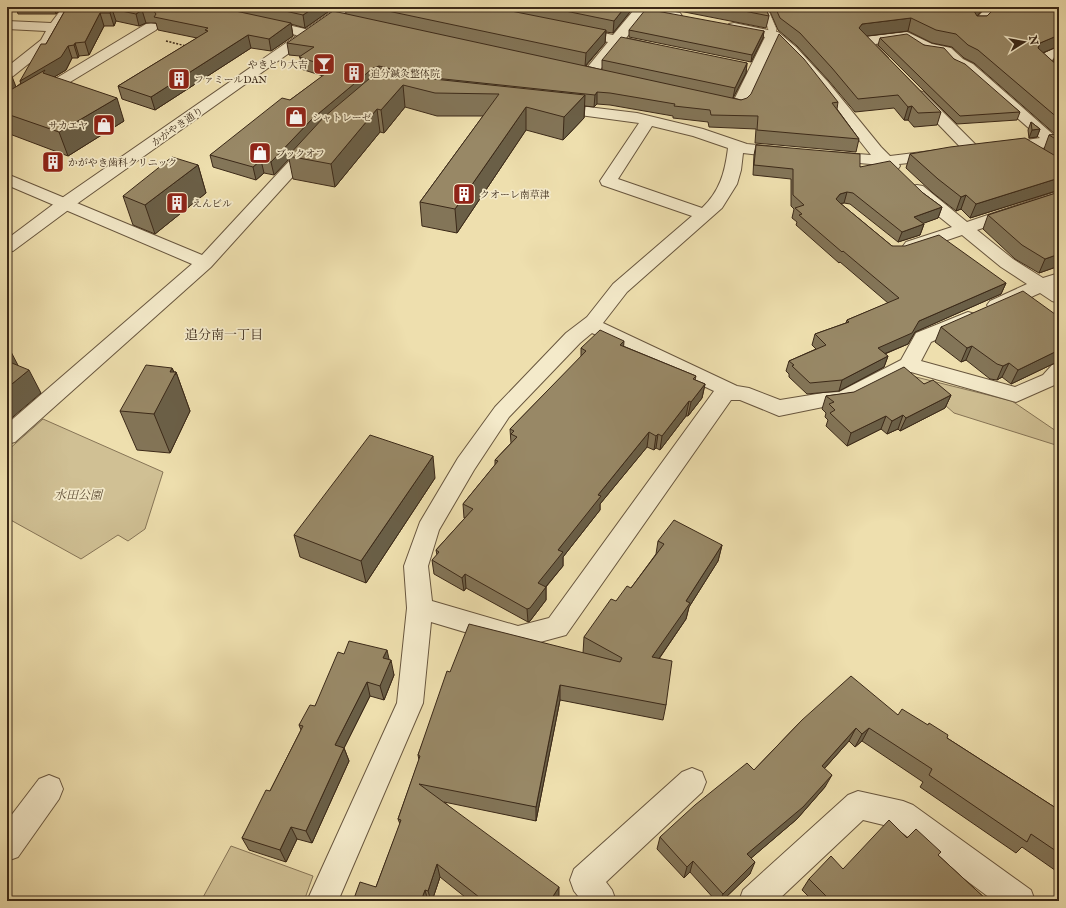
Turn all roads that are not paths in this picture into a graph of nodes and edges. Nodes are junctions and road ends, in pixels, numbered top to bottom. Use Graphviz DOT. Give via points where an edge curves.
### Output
graph roads {
  1 [pos="70,7"];
  2 [pos="763,7"];
  3 [pos="994,7"];
  4 [pos="639,8"];
  5 [pos="348,14"];
  6 [pos="688,18"];
  7 [pos="249,20"];
  8 [pos="719,24"];
  9 [pos="978,24"];
  10 [pos="7,25"];
  11 [pos="55,27"];
  12 [pos="151,27"];
  13 [pos="564,29"];
  14 [pos="309,34"];
  15 [pos="773,35"];
  16 [pos="617,40"];
  17 [pos="663,50"];
  18 [pos="1059,50"];
  19 [pos="741,66"];
  20 [pos="892,68"];
  21 [pos="756,69"];
  22 [pos="573,70"];
  23 [pos="589,74"];
  24 [pos="1059,76"];
  25 [pos="604,77"];
  26 [pos="9,79"];
  27 [pos="908,85"];
  28 [pos="702,98"];
  29 [pos="25,102"];
  30 [pos="542,107"];
  31 [pos="648,121"];
  32 [pos="321,136"];
  33 [pos="1055,141"];
  34 [pos="1022,145"];
  35 [pos="736,146"];
  36 [pos="974,151"];
  37 [pos="802,154"];
  38 [pos="818,156"];
  39 [pos="1047,160"];
  40 [pos="887,161"];
  41 [pos="7,179"];
  42 [pos="1059,196"];
  43 [pos="65,204"];
  44 [pos="704,214"];
  45 [pos="964,229"];
  46 [pos="7,247"];
  47 [pos="895,251"];
  48 [pos="205,263"];
  49 [pos="1050,282"];
  50 [pos="1059,297"];
  51 [pos="589,324"];
  52 [pos="908,366"];
  53 [pos="1059,370"];
  54 [pos="727,389"];
  55 [pos="7,436"];
  56 [pos="420,608"];
  57 [pos="692,782"];
  58 [pos="49,790"];
  59 [pos="7,846"];
  60 [pos="322,901"];
  61 [pos="601,901"];
  62 [pos="754,901"];
  63 [pos="1020,901"];
  1 -- 11 [label="street"];
  2 -- 15 [label="lane"];
  3 -- 9 [label="street"];
  4 -- 6 [label="street"];
  4 -- 16 [label="street"];
  5 -- 14 [label="street, かがやき通り" via="334,17"];
  7 -- 14 [label="street"];
  8 -- 15 [label="street"];
  10 -- 11 [label="street"];
  11 -- 26 [label="street" via="47,42"];
  12 -- 29 [label="street" via="40,94 35,90"];
  13 -- 16 [label="street"];
  14 -- 43 [label="street, かがやき通り"];
  15 -- 21 [label="street"];
  15 -- 40 [label="street" via="791,50 823,85 875,150"];
  16 -- 17 [label="street"];
  16 -- 23 [label="street"];
  18 -- 24 [label="street" via="1041,60"];
  19 -- 21 [label="street"];
  20 -- 33 [label="street" via="864,41 908,36 928,48 946,51 958,62 968,66"];
  21 -- 28 [label="street" via="739,106"];
  22 -- 23 [label="street"];
  23 -- 25 [label="street"];
  27 -- 36 [label="street"];
  30 -- 31 [label="street"];
  31 -- 35 [label="street" via="698,132"];
  31 -- 44 [label="street" via="608,181"];
  32 -- 48 [label="street"];
  33 -- 34 [label="street"];
  34 -- 36 [label="street"];
  34 -- 39 [label="street"];
  35 -- 37 [label="street"];
  35 -- 44 [label="street" via="733,171 726,192"];
  36 -- 40 [label="street"];
  38 -- 40 [label="street"];
  40 -- 45 [label="street"];
  41 -- 43 [label="street"];
  42 -- 45 [label="street"];
  43 -- 46 [label="street, かがやき通り"];
  43 -- 48 [label="street"];
  44 -- 51 [label="street" via="620,288"];
  45 -- 47 [label="street"];
  45 -- 49 [label="street" via="1007,264"];
  48 -- 55 [label="street"];
  49 -- 50 [label="street"];
  49 -- 52 [label="street" via="922,338"];
  51 -- 54 [label="street"];
  51 -- 56 [label="street" via="502,412 462,470 428,529 416,566"];
  52 -- 53 [label="street" via="1016,395 1050,380"];
  52 -- 54 [label="street" via="842,399 779,408"];
  54 -- 56 [label="street" via="557,627 518,636"];
  56 -- 60 [label="street" via="410,703"];
  57 -- 61 [label="street" via="585,880"];
  58 -- 59 [label="street"];
  62 -- 63 [label="street" via="858,805 903,815"];
}
